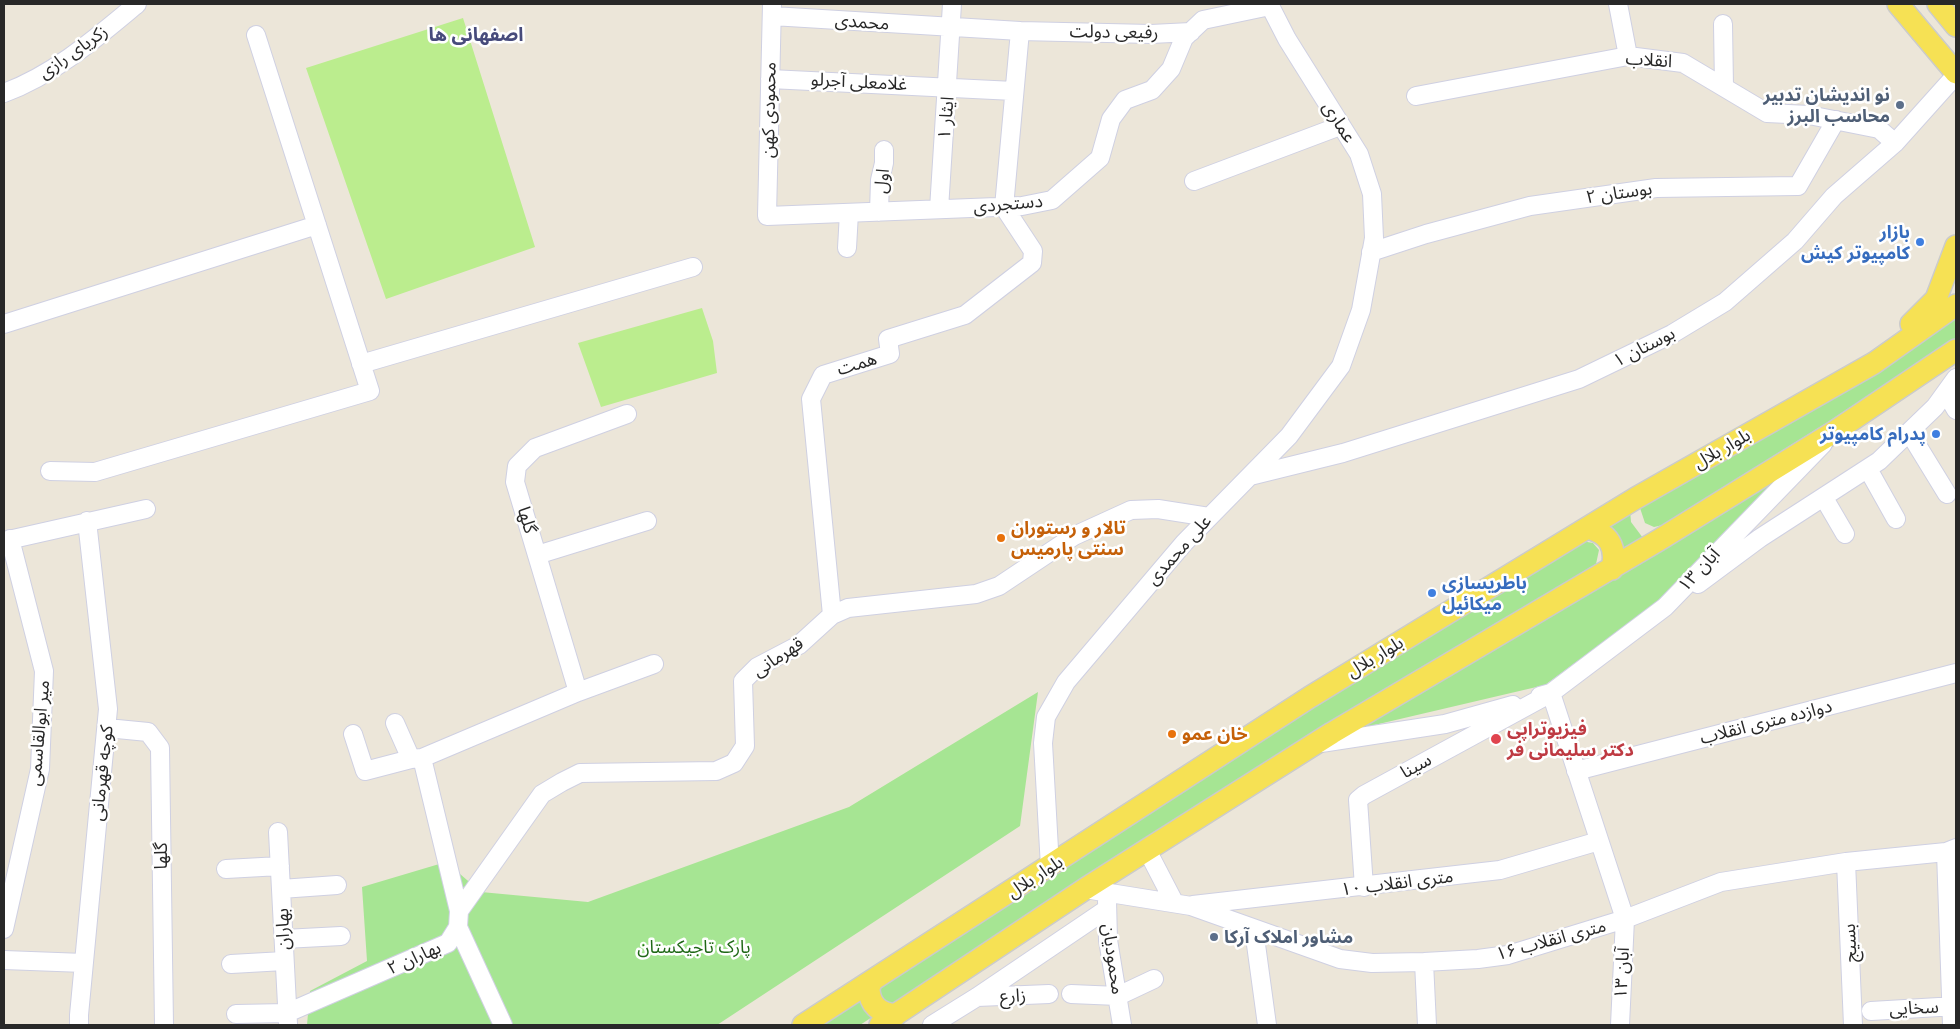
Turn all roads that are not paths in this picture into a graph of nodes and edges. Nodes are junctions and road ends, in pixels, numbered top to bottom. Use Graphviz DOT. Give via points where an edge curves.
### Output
graph roads {
  1 [pos="137,4"];
  2 [pos="952,4"];
  3 [pos="1618,4"];
  4 [pos="1898,4"];
  5 [pos="1938,4"];
  6 [pos="1270,5"];
  7 [pos="772,10"];
  8 [pos="1723,24"];
  9 [pos="1956,26"];
  10 [pos="952,28"];
  11 [pos="1020,31"];
  12 [pos="1191,32"];
  13 [pos="256,36"];
  14 [pos="1628,56"];
  15 [pos="1956,74"];
  16 [pos="770,78"];
  17 [pos="948,86"];
  18 [pos="1724,87"];
  19 [pos="1014,91"];
  20 [pos="4,94"];
  21 [pos="1416,96"];
  22 [pos="1836,120"];
  23 [pos="1340,126"];
  24 [pos="1896,143"];
  25 [pos="884,150"];
  26 [pos="1194,181"];
  27 [pos="1004,207"];
  28 [pos="939,209"];
  29 [pos="879,212"];
  30 [pos="849,213"];
  31 [pos="766,216"];
  32 [pos="317,225"];
  33 [pos="1956,246"];
  34 [pos="847,248"];
  35 [pos="1371,252"];
  36 [pos="693,267"];
  37 [pos="1956,305"];
  38 [pos="4,324"];
  39 [pos="1956,350"];
  40 [pos="1874,362"];
  41 [pos="361,364"];
  42 [pos="1956,378"];
  43 [pos="1946,393"];
  44 [pos="1956,410"];
  45 [pos="627,414"];
  46 [pos="1834,432"];
  47 [pos="1909,432"];
  48 [pos="1868,469"];
  49 [pos="50,471"];
  50 [pos="1249,476"];
  51 [pos="1947,494"];
  52 [pos="1824,498"];
  53 [pos="146,509"];
  54 [pos="1209,517"];
  55 [pos="1896,520"];
  56 [pos="647,521"];
  57 [pos="87,522"];
  58 [pos="1587,528"];
  59 [pos="1845,534"];
  60 [pos="7,540"];
  61 [pos="537,555"];
  62 [pos="1612,569"];
  63 [pos="1665,607"];
  64 [pos="832,615"];
  65 [pos="654,664"];
  66 [pos="1956,673"];
  67 [pos="578,692"];
  68 [pos="1551,693"];
  69 [pos="395,723"];
  70 [pos="107,728"];
  71 [pos="353,734"];
  72 [pos="1315,744"];
  73 [pos="417,758"];
  74 [pos="1576,771"];
  75 [pos="278,832"];
  76 [pos="1599,841"];
  77 [pos="1146,850"];
  78 [pos="1951,850"];
  79 [pos="1846,862"];
  80 [pos="280,866"];
  81 [pos="1050,867"];
  82 [pos="226,869"];
  83 [pos="336,884"];
  84 [pos="1364,887"];
  85 [pos="281,889"];
  86 [pos="1085,889"];
  87 [pos="1107,901"];
  88 [pos="1183,904"];
  89 [pos="458,919"];
  90 [pos="1625,920"];
  91 [pos="4,928"];
  92 [pos="1254,930"];
  93 [pos="341,936"];
  94 [pos="284,940"];
  95 [pos="4,960"];
  96 [pos="284,961"];
  97 [pos="1424,962"];
  98 [pos="84,964"];
  99 [pos="231,964"];
  100 [pos="1154,979"];
  101 [pos="872,981"];
  102 [pos="1049,994"];
  103 [pos="1072,994"];
  104 [pos="1118,996"];
  105 [pos="977,997"];
  106 [pos="1954,1006"];
  107 [pos="1871,1011"];
  108 [pos="236,1014"];
  109 [pos="287,1019"];
  110 [pos="888,1020"];
  111 [pos="79,1025"];
  112 [pos="164,1025"];
  113 [pos="503,1025"];
  114 [pos="803,1025"];
  115 [pos="932,1025"];
  116 [pos="1122,1025"];
  117 [pos="1267,1025"];
  118 [pos="1427,1025"];
  119 [pos="1620,1025"];
  120 [pos="1854,1025"];
  121 [pos="1952,1025"];
  1 -- 20 [label="street, زکریای رازی" via="79,52"];
  2 -- 10 [label="street, ۱ ایثار"];
  3 -- 14 [label="street"];
  4 -- 15 [label="main road"];
  5 -- 9 [label="main road"];
  6 -- 12 [label="street" via="1203,20"];
  6 -- 23 [label="street, عماری"];
  7 -- 10 [label="street, محمدی"];
  7 -- 16 [label="street, محمودی کهن"];
  8 -- 18 [label="street"];
  10 -- 11 [label="street, رفیعی دولت"];
  10 -- 17 [label="street, ۱ ایثار"];
  11 -- 12 [label="street, رفیعی دولت"];
  11 -- 19 [label="street"];
  12 -- 27 [label="street, دستجردی" via="1184,38 1171,69 1152,90 1126,100 1111,119 1100,158 1052,200"];
  13 -- 32 [label="street"];
  14 -- 18 [label="street, انقلاب" via="1683,63"];
  14 -- 21 [label="street, انقلاب"];
  15 -- 24 [label="street, بوستان ۱"];
  16 -- 17 [label="street, غلامعلی آجرلو"];
  16 -- 31 [label="street, محمودی کهن"];
  17 -- 19 [label="street, غلامعلی آجرلو"];
  17 -- 28 [label="street, ۱ ایثار"];
  18 -- 22 [label="street, انقلاب" via="1767,113"];
  19 -- 27 [label="street"];
  22 -- 24 [label="street, انقلاب" via="1879,129"];
  22 -- 35 [label="street, بوستان ۲" via="1798,186 1656,188 1530,206"];
  23 -- 26 [label="street"];
  23 -- 35 [label="street, عماری" via="1359,154 1372,194 1374,238"];
  24 -- 50 [label="street, بوستان ۱" via="1834,196 1795,242 1724,302 1672,334 1579,379 1352,451"];
  25 -- 29 [label="street, اول"];
  27 -- 28 [label="street, دستجردی"];
  27 -- 64 [label="street, همت" via="1033,250 1032,263 965,315 888,338 890,354 823,375 811,399"];
  28 -- 29 [label="street, دستجردی"];
  29 -- 30 [label="street, دستجردی"];
  30 -- 31 [label="street, دستجردی"];
  30 -- 34 [label="street"];
  32 -- 38 [label="street"];
  32 -- 41 [label="street"];
  33 -- 40 [label="main road" via="1936,299"];
  35 -- 50 [label="street, علی محمدی" via="1361,310 1341,366 1289,436"];
  36 -- 41 [label="street"];
  37 -- 40 [label="main road, بلوار بلال"];
  39 -- 46 [label="main road"];
  40 -- 58 [label="main road, بلوار بلال"];
  41 -- 49 [label="street" via="370,391 95,472"];
  42 -- 43 [label="street"];
  43 -- 44 [label="street"];
  43 -- 47 [label="street"];
  45 -- 61 [label="street, گلها" via="535,448 517,466 515,482"];
  46 -- 62 [label="main road"];
  46 -- 63 [label="street, ۱۳ آبان"];
  47 -- 48 [label="street"];
  47 -- 51 [label="street"];
  48 -- 52 [label="street"];
  48 -- 55 [label="street"];
  50 -- 54 [label="street, علی محمدی"];
  52 -- 59 [label="street"];
  52 -- 63 [label="street" via="1760,538"];
  53 -- 57 [label="street"];
  54 -- 64 [label="street, قهرمانی" via="1158,509 1131,510 1074,536 999,586 976,594 848,608"];
  54 -- 81 [label="street, علی محمدی" via="1066,682 1046,718 1043,743"];
  56 -- 61 [label="street"];
  57 -- 60 [label="street"];
  57 -- 70 [label="street, کوچه قهرمانی" via="108,709"];
  58 -- 62 [label="main road" via="1598,530 1610,542 1615,558"];
  58 -- 81 [label="main road, بلوار بلال" via="1310,697"];
  60 -- 91 [label="street, میر ابوالقاسمی" via="44,670 40,769"];
  61 -- 67 [label="street, گلها"];
  62 -- 72 [label="main road"];
  63 -- 68 [label="street, ۱۳ آبان"];
  64 -- 89 [label="street, قهرمانی" via="799,645 757,667 743,681 745,746 734,763 716,771 580,774 562,782 542,794"];
  65 -- 67 [label="street"];
  66 -- 74 [label="street, دوازده متری انقلاب"];
  67 -- 73 [label="street"];
  68 -- 72 [label="street, ۱۳ آبان" via="1444,724"];
  68 -- 74 [label="street, ۱۳ آبان"];
  68 -- 84 [label="street, سینا" via="1358,800"];
  69 -- 73 [label="street"];
  70 -- 98 [label="street, کوچه قهرمانی"];
  70 -- 112 [label="street, گلها" via="148,732 160,748"];
  71 -- 73 [label="street" via="365,771"];
  72 -- 77 [label="main road"];
  73 -- 89 [label="street"];
  74 -- 76 [label="street, ۱۳ آبان"];
  75 -- 80 [label="street, بهاران"];
  76 -- 84 [label="street, ۱۰ متری انقلاب" via="1500,870"];
  76 -- 90 [label="street, ۱۳ آبان"];
  77 -- 86 [label="main road"];
  77 -- 88 [label="street"];
  78 -- 79 [label="street, ۱۶ متری انقلاب"];
  78 -- 106 [label="street"];
  79 -- 90 [label="street, ۱۶ متری انقلاب" via="1721,882"];
  79 -- 120 [label="street, بسیج"];
  80 -- 82 [label="street"];
  80 -- 85 [label="street, بهاران"];
  81 -- 101 [label="main road, بلوار بلال"];
  83 -- 85 [label="street"];
  84 -- 88 [label="street, ۱۰ متری انقلاب"];
  85 -- 94 [label="street, بهاران"];
  86 -- 87 [label="street, ۱۶ متری انقلاب"];
  86 -- 110 [label="main road"];
  87 -- 88 [label="street, ۱۶ متری انقلاب"];
  87 -- 104 [label="street, محمودیان" via="1108,940"];
  87 -- 105 [label="street"];
  88 -- 92 [label="street, ۱۶ متری انقلاب"];
  89 -- 109 [label="street, بهاران ۲" via="448,943"];
  89 -- 113 [label="street"];
  90 -- 97 [label="street, ۱۶ متری انقلاب" via="1508,955"];
  90 -- 119 [label="street, ۱۳ آبان"];
  92 -- 97 [label="street, ۱۶ متری انقلاب" via="1340,959 1372,963"];
  92 -- 117 [label="street"];
  93 -- 94 [label="street"];
  94 -- 96 [label="street, بهاران"];
  95 -- 98 [label="street"];
  96 -- 99 [label="street"];
  96 -- 109 [label="street, بهاران"];
  97 -- 118 [label="street"];
  98 -- 111 [label="street, کوچه قهرمانی"];
  100 -- 104 [label="street"];
  101 -- 110 [label="main road" via="868,988 872,1002"];
  101 -- 114 [label="main road, بلوار بلال"];
  102 -- 105 [label="street, زارع"];
  103 -- 104 [label="street"];
  104 -- 116 [label="street, محمودیان"];
  105 -- 115 [label="street"];
  106 -- 107 [label="street, سخایی"];
  106 -- 121 [label="street"];
  108 -- 109 [label="street"];
}
